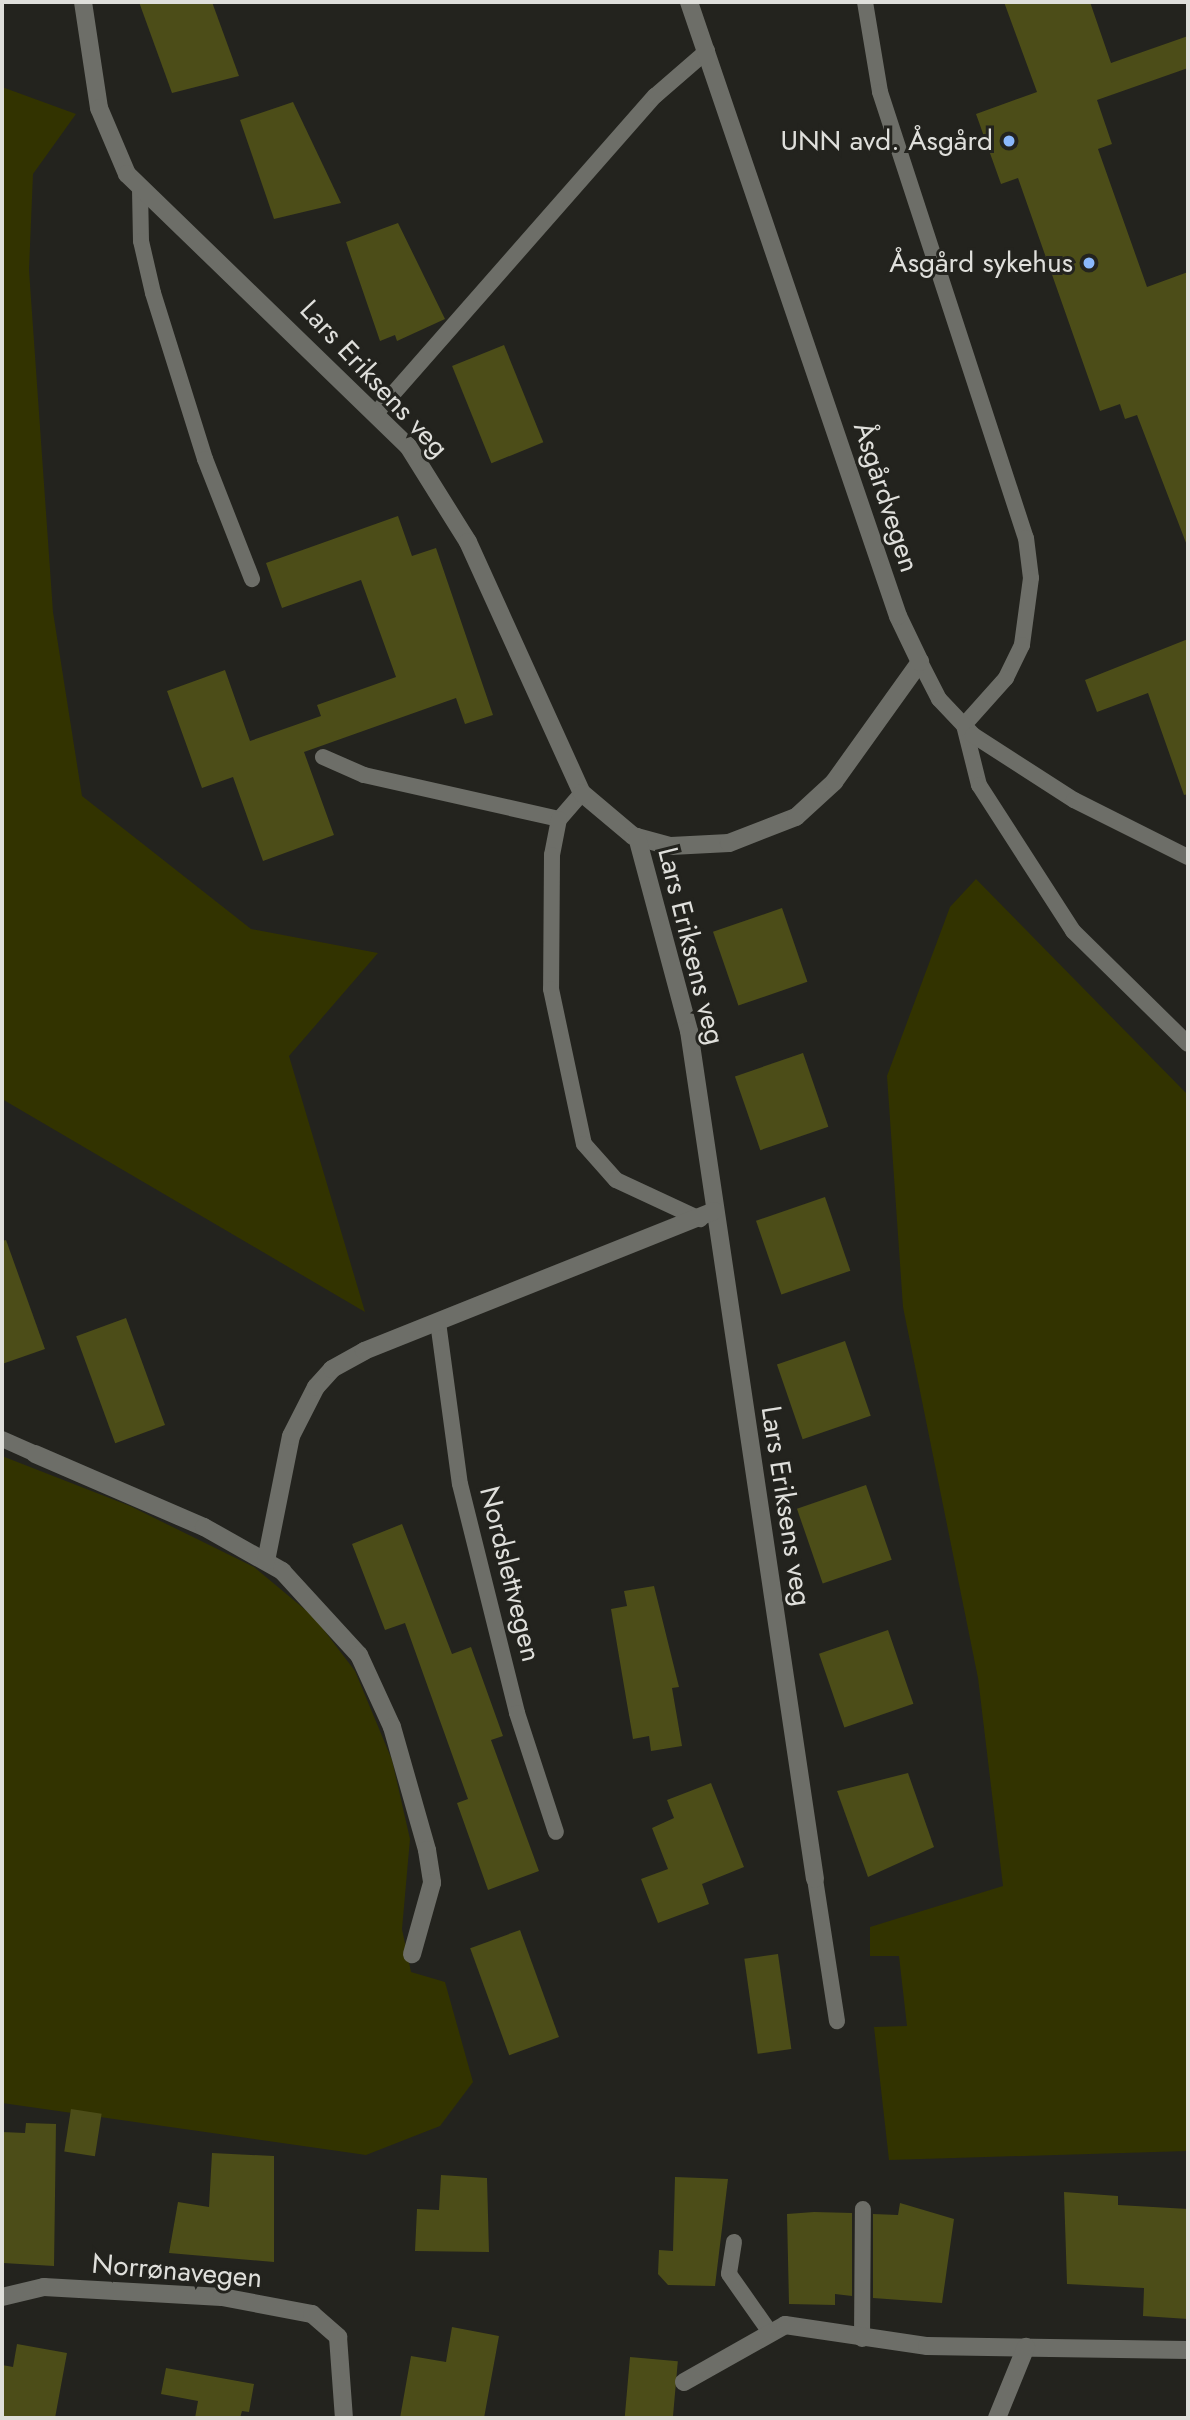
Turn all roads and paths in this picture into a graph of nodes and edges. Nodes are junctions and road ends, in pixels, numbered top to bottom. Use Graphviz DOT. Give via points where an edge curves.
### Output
graph roads {
  1 [pos="83,2"];
  2 [pos="689,2"];
  3 [pos="865,2"];
  4 [pos="706,51"];
  5 [pos="141,189"];
  6 [pos="377,412"];
  7 [pos="253,579"];
  8 [pos="920,662"];
  9 [pos="964,725"];
  10 [pos="323,757"];
  11 [pos="582,793"];
  12 [pos="559,819"];
  13 [pos="637,837"];
  14 [pos="1188,857"];
  15 [pos="1188,1044"];
  16 [pos="707,1215"];
  17 [pos="438,1322"];
  18 [pos="2,1439"];
  19 [pos="35,1454"];
  20 [pos="266,1561"];
  21 [pos="556,1832"];
  22 [pos="815,1879"];
  23 [pos="412,1954"];
  24 [pos="837,2021"];
  25 [pos="863,2209"];
  26 [pos="734,2242"];
  27 [pos="2,2297"];
  28 [pos="769,2331"];
  29 [pos="862,2339"];
  30 [pos="1026,2347"];
  31 [pos="1188,2350"];
  32 [pos="684,2382"];
  33 [pos="344,2418"];
  34 [pos="997,2418"];
  1 -- 5 [label="street, Lars Eriksens veg" via="106,131"];
  2 -- 4 [label="street, Åsgårdvegen"];
  3 -- 9 [label="lane" via="880,92 1026,538 1031,578 1022,645 999,689"];
  4 -- 6 [label="lane" via="654,96"];
  4 -- 8 [label="street, Åsgårdvegen" via="898,616"];
  5 -- 6 [label="street, Lars Eriksens veg"];
  5 -- 7 [label="lane" via="141,241 153,293 205,459"];
  6 -- 11 [label="street, Lars Eriksens veg" via="436,485 468,542"];
  8 -- 9 [label="lane" via="939,699"];
  8 -- 13 [label="street" via="834,782 796,817 729,843 671,846"];
  9 -- 14 [label="lane" via="1064,793"];
  9 -- 15 [label="lane" via="979,785 1035,882 1073,931"];
  10 -- 12 [label="lane" via="364,775"];
  11 -- 12 [label="lane"];
  11 -- 13 [label="street, Lars Eriksens veg"];
  12 -- 16 [label="lane" via="552,855 551,989 584,1144 616,1180"];
  13 -- 16 [label="street, Lars Eriksens veg" via="683,1005"];
  16 -- 17 [label="street"];
  16 -- 22 [label="street, Lars Eriksens veg"];
  17 -- 20 [label="street" via="344,1361 316,1387 291,1436"];
  17 -- 21 [label="lane, Nordslettvegen" via="460,1484 517,1713"];
  18 -- 19 [label="lane"];
  19 -- 20 [label="street" via="204,1527"];
  20 -- 23 [label="street" via="310,1595 359,1656 392,1727 432,1883"];
  22 -- 24 [label="lane"];
  25 -- 29 [label="lane"];
  26 -- 28 [label="lane" via="729,2274"];
  27 -- 33 [label="street, Norrønavegen" via="44,2287 222,2297 305,2311 338,2337"];
  28 -- 29 [label="street" via="785,2325"];
  28 -- 32 [label="street"];
  29 -- 30 [label="street"];
  30 -- 31 [label="street"];
  30 -- 34 [label="street"];
}
